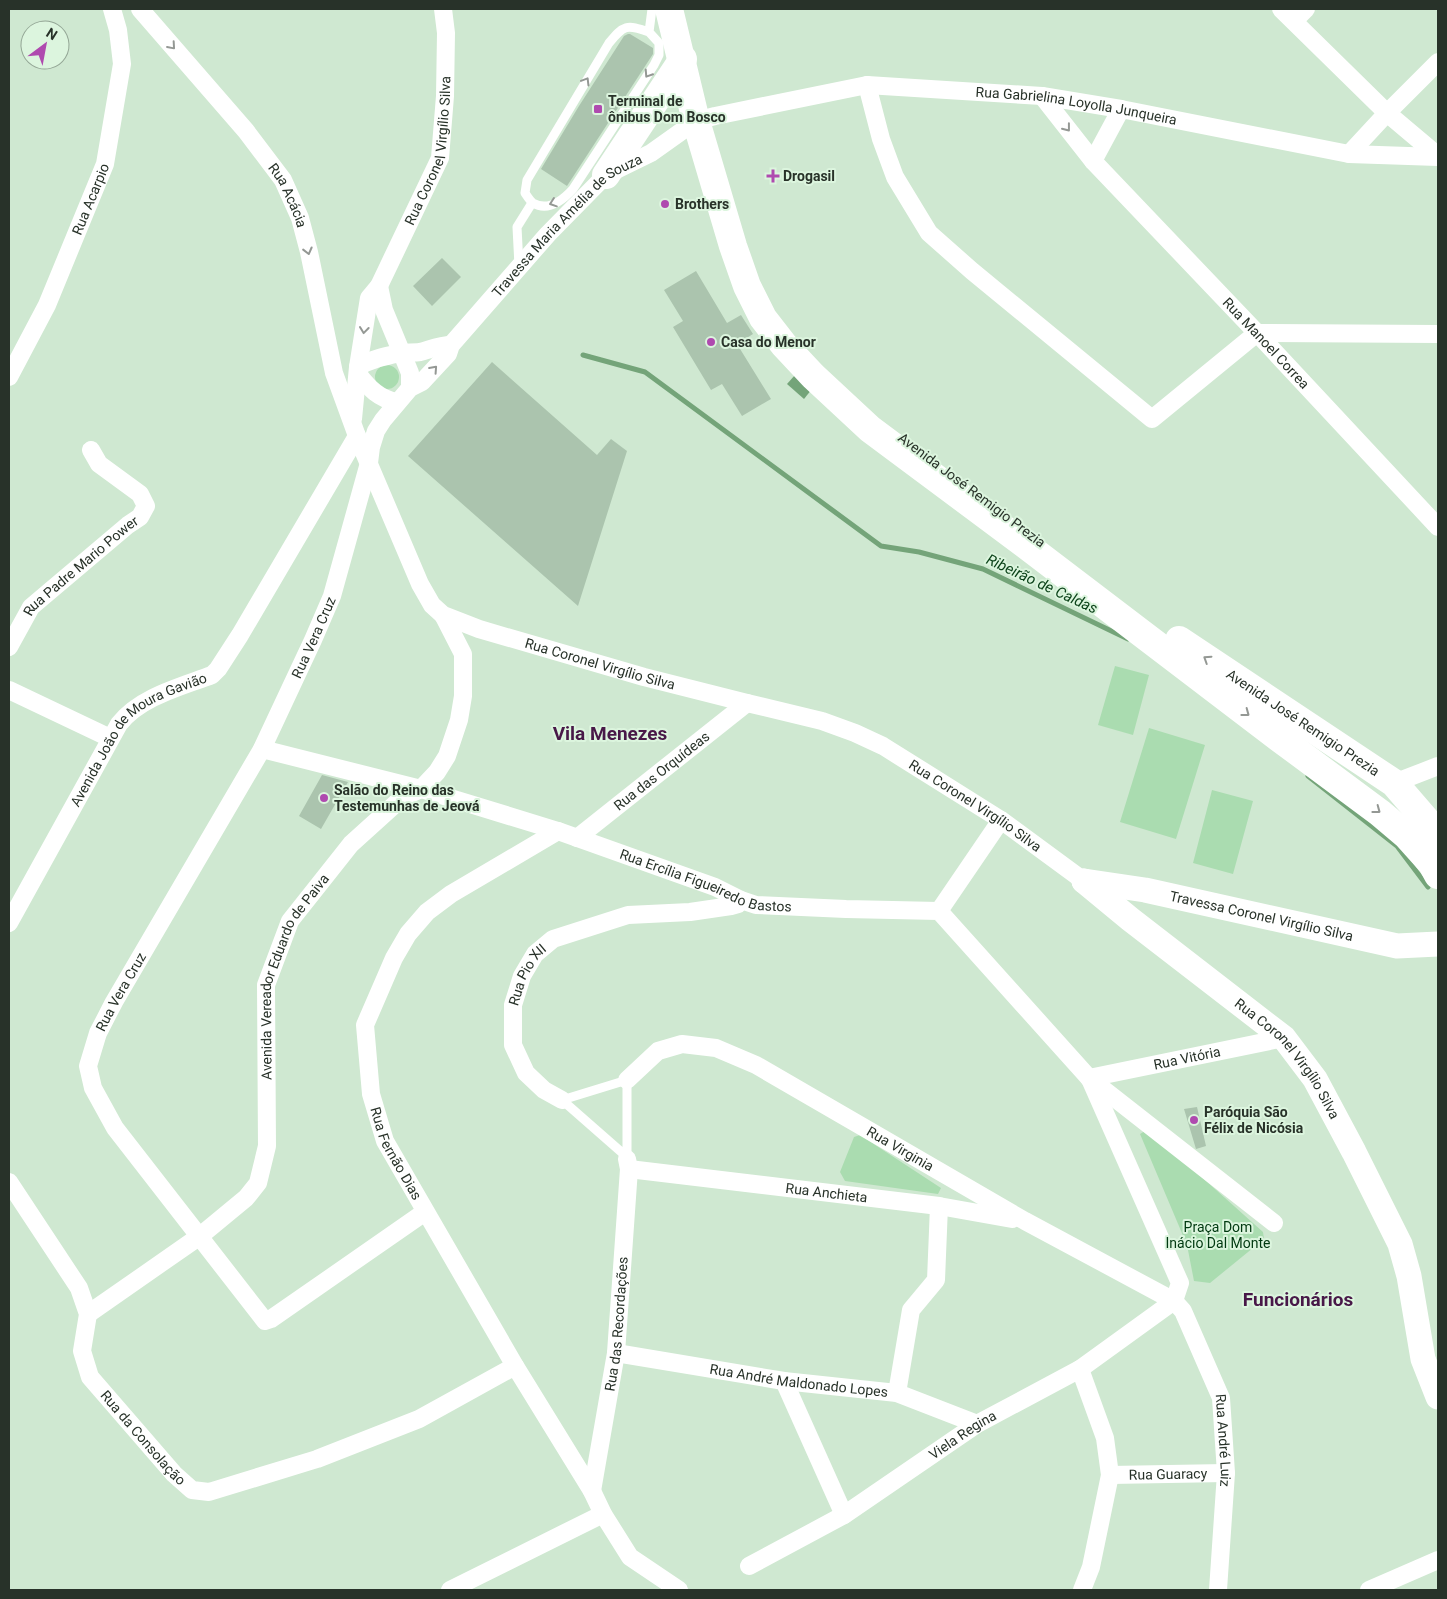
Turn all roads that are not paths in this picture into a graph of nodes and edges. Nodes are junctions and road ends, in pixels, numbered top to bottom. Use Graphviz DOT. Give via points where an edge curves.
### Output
graph roads {
  1 [pos="112,9"];
  2 [pos="140,9"];
  3 [pos="443,9"];
  4 [pos="652,9"];
  5 [pos="669,9"];
  6 [pos="688,9"];
  7 [pos="1281,9"];
  8 [pos="1300,15"];
  9 [pos="649,32"];
  10 [pos="683,59"];
  11 [pos="1438,62"];
  12 [pos="868,84"];
  13 [pos="1042,96"];
  14 [pos="1120,109"];
  15 [pos="1387,113"];
  16 [pos="706,118"];
  17 [pos="1349,154"];
  18 [pos="1438,156"];
  19 [pos="1093,161"];
  20 [pos="606,175"];
  21 [pos="532,203"];
  22 [pos="519,267"];
  23 [pos="379,286"];
  24 [pos="1257,332"];
  25 [pos="1438,334"];
  26 [pos="451,345"];
  27 [pos="402,353"];
  28 [pos="358,371"];
  29 [pos="9,377"];
  30 [pos="410,388"];
  31 [pos="398,402"];
  32 [pos="355,430"];
  33 [pos="91,450"];
  34 [pos="369,462"];
  35 [pos="1438,527"];
  36 [pos="443,615"];
  37 [pos="9,647"];
  38 [pos="9,690"];
  39 [pos="747,703"];
  40 [pos="110,738"];
  41 [pos="262,749"];
  42 [pos="1438,766"];
  43 [pos="1394,783"];
  44 [pos="421,789"];
  45 [pos="1001,820"];
  46 [pos="558,831"];
  47 [pos="1438,836"];
  48 [pos="576,838"];
  49 [pos="1438,874"];
  50 [pos="1084,882"];
  51 [pos="1145,890"];
  52 [pos="741,900"];
  53 [pos="939,910"];
  54 [pos="1130,919"];
  55 [pos="9,923"];
  56 [pos="1438,944"];
  57 [pos="1284,1038"];
  58 [pos="1089,1078"];
  59 [pos="627,1080"];
  60 [pos="562,1100"];
  61 [pos="628,1163"];
  62 [pos="9,1182"];
  63 [pos="939,1206"];
  64 [pos="425,1212"];
  65 [pos="1025,1221"];
  66 [pos="1274,1222"];
  67 [pos="200,1236"];
  68 [pos="1174,1301"];
  69 [pos="88,1314"];
  70 [pos="616,1353"];
  71 [pos="515,1366"];
  72 [pos="1080,1369"];
  73 [pos="784,1381"];
  74 [pos="898,1393"];
  75 [pos="1438,1397"];
  76 [pos="977,1424"];
  77 [pos="1226,1473"];
  78 [pos="1110,1475"];
  79 [pos="592,1491"];
  80 [pos="603,1514"];
  81 [pos="844,1515"];
  82 [pos="1438,1560"];
  83 [pos="749,1566"];
  84 [pos="450,1590"];
  85 [pos="679,1590"];
  86 [pos="1082,1590"];
  87 [pos="1218,1590"];
  88 [pos="1369,1590"];
  1 -- 29 [label="street, Rua Acarpio" via="122,64 105,164 47,305"];
  2 -- 32 [label="street, Rua Acácia, one-way" via="246,130 283,180 300,218 334,373"];
  3 -- 23 [label="street, Rua Coronel Virgílio Silva" via="446,33 440,158"];
  4 -- 9 [label="lane"];
  5 -- 10 [label="main road, Avenida José Remigio Prezia"];
  6 -- 16 [label="main road, Avenida José Remigio Prezia" via="697,37"];
  7 -- 8 [label="street"];
  8 -- 15 [label="street"];
  21 -- 9 [label="lane, one-way" via="525,193 528,180 609,43 620,29 634,27"];
  9 -- 21 [label="lane, one-way" via="659,43 659,55 573,189 562,200 547,206"];
  10 -- 16 [label="main road, Avenida José Remigio Prezia"];
  10 -- 20 [label="main road"];
  11 -- 15 [label="street"];
  12 -- 13 [label="street, Rua Gabrielina Loyolla Junqueira"];
  12 -- 16 [label="street, Rua Gabrielina Loyolla Junqueira"];
  12 -- 24 [label="street" via="881,140 895,177 929,233 1152,419"];
  13 -- 14 [label="street, Rua Gabrielina Loyolla Junqueira"];
  13 -- 19 [label="street, Rua Manoel Correa, one-way"];
  14 -- 17 [label="street, Rua Gabrielina Loyolla Junqueira"];
  14 -- 19 [label="street"];
  15 -- 17 [label="street"];
  15 -- 18 [label="street"];
  16 -- 20 [label="street, Travessa Maria Amélia de Souza" via="651,153"];
  43 -- 16 [label="main road, Avenida José Remigio Prezia, one-way" via="1116,599 912,447 814,361 775,312 757,272"];
  16 -- 49 [label="main road, Avenida José Remigio Prezia, one-way" via="733,246 747,286 762,318 813,376 870,429 1380,812 1406,835"];
  17 -- 18 [label="street, Rua Gabrielina Loyolla Junqueira"];
  19 -- 24 [label="street, Rua Manoel Correa"];
  20 -- 22 [label="street, Travessa Maria Amélia de Souza"];
  21 -- 22 [label="lane" via="517,226"];
  22 -- 26 [label="street, Travessa Maria Amélia de Souza"];
  23 -- 27 [label="street" via="384,310"];
  23 -- 28 [label="street, Rua Coronel Virgílio Silva, one-way" via="369,298"];
  24 -- 25 [label="street"];
  24 -- 35 [label="street, Rua Manoel Correa"];
  26 -- 27 [label="street"];
  30 -- 26 [label="street, Travessa Maria Amélia de Souza, one-way" via="422,382 448,354"];
  27 -- 28 [label="street" via="378,358"];
  27 -- 30 [label="street" via="410,373"];
  28 -- 31 [label="street" via="374,393 388,401"];
  28 -- 32 [label="street, Rua Coronel Virgílio Silva"];
  30 -- 31 [label="street"];
  31 -- 34 [label="street, Rua Vera Cruz" via="376,431"];
  32 -- 34 [label="street, Rua Coronel Virgílio Silva"];
  32 -- 40 [label="street, Avenida João de Moura Gavião" via="218,669 212,675 143,702 127,714"];
  33 -- 37 [label="street, Rua Padre Mario Power" via="99,464 140,494 146,506 140,517 31,607"];
  34 -- 36 [label="street, Rua Coronel Virgílio Silva" via="420,584 432,605"];
  34 -- 41 [label="street, Rua Vera Cruz" via="332,596"];
  36 -- 39 [label="street, Rua Coronel Virgílio Silva" via="479,629 644,677"];
  36 -- 44 [label="street, Avenida Vereador Eduardo de Paiva" via="463,654 463,696 447,756"];
  38 -- 40 [label="street"];
  39 -- 45 [label="street, Rua Coronel Virgílio Silva" via="822,721 876,743"];
  39 -- 48 [label="street, Rua das Orquídeas"];
  40 -- 55 [label="street, Avenida João de Moura Gavião"];
  41 -- 44 [label="street, Rua Ercília Figueiredo Bastos"];
  41 -- 67 [label="street, Rua Vera Cruz" via="114,1002 98,1033 88,1066 93,1088 115,1128"];
  42 -- 43 [label="street"];
  43 -- 47 [label="main road, Avenida José Remigio Prezia"];
  44 -- 46 [label="street, Rua Ercília Figueiredo Bastos"];
  44 -- 67 [label="street, Avenida Vereador Eduardo de Paiva" via="403,797 351,844 290,921 266,984 267,1146 258,1183 246,1198"];
  45 -- 50 [label="street, Rua Coronel Virgílio Silva"];
  45 -- 53 [label="street"];
  46 -- 48 [label="street, Rua Ercília Figueiredo Bastos"];
  46 -- 64 [label="street, Rua Fernão Dias" via="451,894 427,912 408,934 394,958 365,1025 370,1094 385,1141"];
  48 -- 52 [label="street, Rua Ercília Figueiredo Bastos" via="715,887"];
  50 -- 51 [label="street, Travessa Coronel Virgílio Silva"];
  50 -- 54 [label="street, Rua Coronel Virgílio Silva"];
  51 -- 54 [label="street"];
  51 -- 56 [label="street, Travessa Coronel Virgílio Silva" via="1397,946"];
  52 -- 53 [label="street, Rua Ercília Figueiredo Bastos" via="756,906"];
  52 -- 60 [label="street, Rua Pio XII" via="730,906 690,912 628,915 553,940 534,954 522,976 513,1005 513,1045 526,1073 544,1090"];
  53 -- 58 [label="street"];
  54 -- 57 [label="street, Rua Coronel Virgílio Silva"];
  57 -- 58 [label="street, Rua Vitória"];
  57 -- 75 [label="street, Rua Coronel Virgílio Silva" via="1315,1079 1400,1244 1409,1276 1423,1359"];
  58 -- 66 [label="street"];
  58 -- 68 [label="street" via="1180,1283"];
  59 -- 60 [label="lane"];
  59 -- 61 [label="lane"];
  59 -- 65 [label="street, Rua Virginia" via="658,1051 682,1044 716,1048 756,1065"];
  60 -- 61 [label="lane"];
  61 -- 63 [label="street, Rua Anchieta"];
  61 -- 70 [label="street, Rua das Recordações"];
  62 -- 69 [label="street, Rua da Consolação" via="79,1288"];
  63 -- 65 [label="street, Rua Anchieta"];
  63 -- 74 [label="street" via="936,1280 911,1310"];
  64 -- 67 [label="street, Rua Vera Cruz" via="271,1319 265,1320"];
  64 -- 71 [label="street, Rua Fernão Dias"];
  65 -- 68 [label="street, Rua Virginia"];
  67 -- 69 [label="street, Avenida Vereador Eduardo de Paiva"];
  68 -- 72 [label="street, Viela Regina"];
  68 -- 77 [label="street, Rua André Luiz" via="1183,1311 1220,1398"];
  69 -- 71 [label="street, Rua da Consolação" via="82,1351 90,1377 174,1474 192,1490 209,1492 317,1459 419,1419"];
  70 -- 73 [label="street, Rua André Maldonado Lopes"];
  70 -- 79 [label="street, Rua das Recordações"];
  71 -- 79 [label="street, Rua Fernão Dias"];
  72 -- 76 [label="street, Viela Regina"];
  72 -- 78 [label="street" via="1105,1438"];
  73 -- 74 [label="street, Rua André Maldonado Lopes"];
  73 -- 81 [label="street"];
  74 -- 76 [label="street, Rua André Maldonado Lopes"];
  76 -- 81 [label="street, Viela Regina"];
  77 -- 78 [label="street, Rua Guaracy"];
  77 -- 87 [label="street, Rua André Luiz"];
  78 -- 86 [label="street" via="1091,1567"];
  79 -- 80 [label="street, Rua Fernão Dias"];
  80 -- 84 [label="street"];
  80 -- 85 [label="street, Rua Fernão Dias" via="630,1557"];
  81 -- 83 [label="street, Viela Regina"];
  82 -- 88 [label="street"];
}
